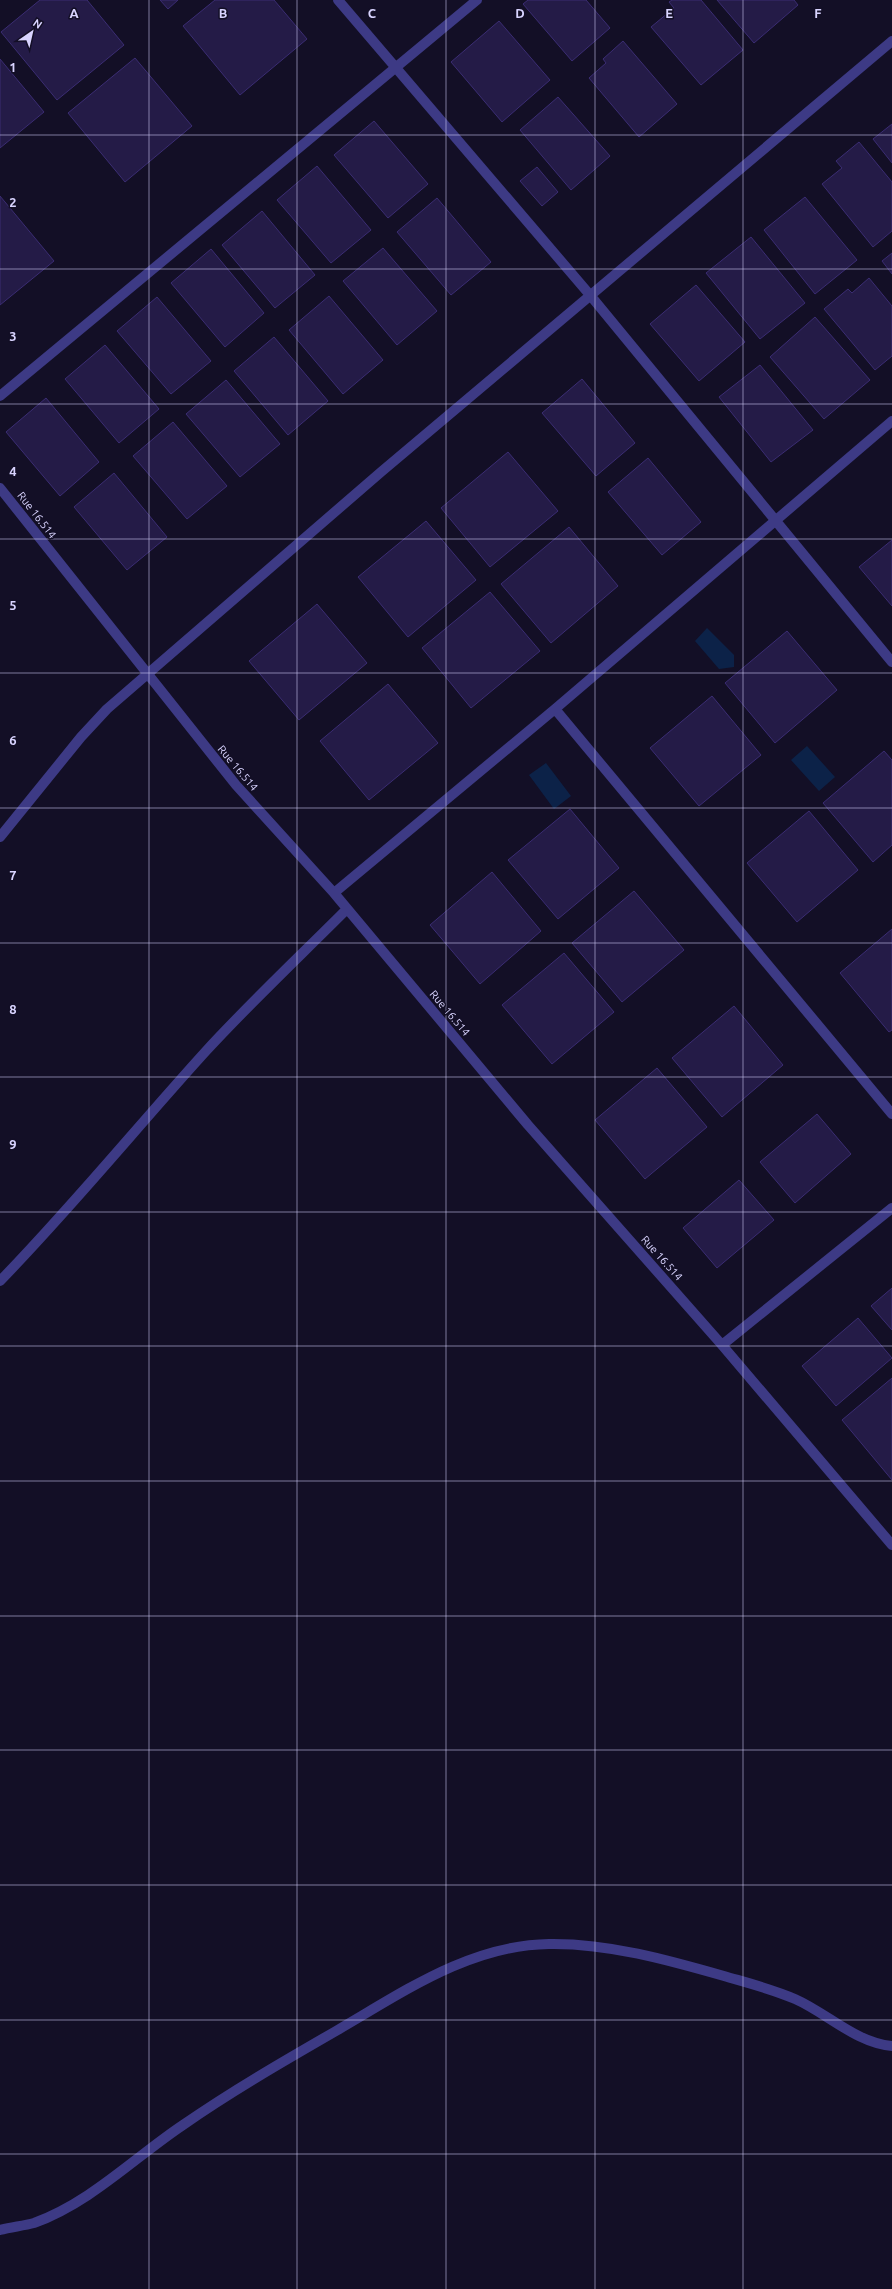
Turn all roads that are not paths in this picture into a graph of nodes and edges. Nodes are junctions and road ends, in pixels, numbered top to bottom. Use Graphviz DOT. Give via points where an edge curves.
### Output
graph roads {
  1 [pos="338,0"];
  2 [pos="477,0"];
  3 [pos="892,41"];
  4 [pos="398,68"];
  5 [pos="590,295"];
  6 [pos="0,396"];
  7 [pos="892,421"];
  8 [pos="0,488"];
  9 [pos="776,519"];
  10 [pos="892,662"];
  11 [pos="147,674"];
  12 [pos="555,709"];
  13 [pos="0,837"];
  14 [pos="334,893"];
  15 [pos="347,909"];
  16 [pos="892,1114"];
  17 [pos="892,1208"];
  18 [pos="0,1281"];
  19 [pos="722,1345"];
  20 [pos="892,1545"];
  21 [pos="892,2046"];
  22 [pos="0,2230"];
  1 -- 4 [label="street"];
  2 -- 4 [label="street"];
  3 -- 5 [label="street"];
  4 -- 5 [label="street"];
  4 -- 6 [label="street"];
  5 -- 9 [label="street"];
  5 -- 11 [label="street"];
  7 -- 9 [label="street"];
  8 -- 11 [label="street, Rue 16.514"];
  9 -- 10 [label="street"];
  9 -- 12 [label="street"];
  11 -- 13 [label="street" via="107,709 81,737"];
  11 -- 14 [label="street, Rue 16.514" via="236,785"];
  12 -- 14 [label="street"];
  12 -- 16 [label="street"];
  14 -- 15 [label="street, Rue 16.514"];
  15 -- 18 [label="street" via="206,1052 48,1231"];
  15 -- 19 [label="street, Rue 16.514" via="528,1125"];
  17 -- 19 [label="street"];
  19 -- 20 [label="street, Rue 16.514"];
  21 -- 22 [label="street" via="869,2042 815,2009 784,1994 667,1959 580,1944 527,1945 497,1950 463,1962 416,1984 253,2079 182,2125 66,2208 33,2223"];
}
